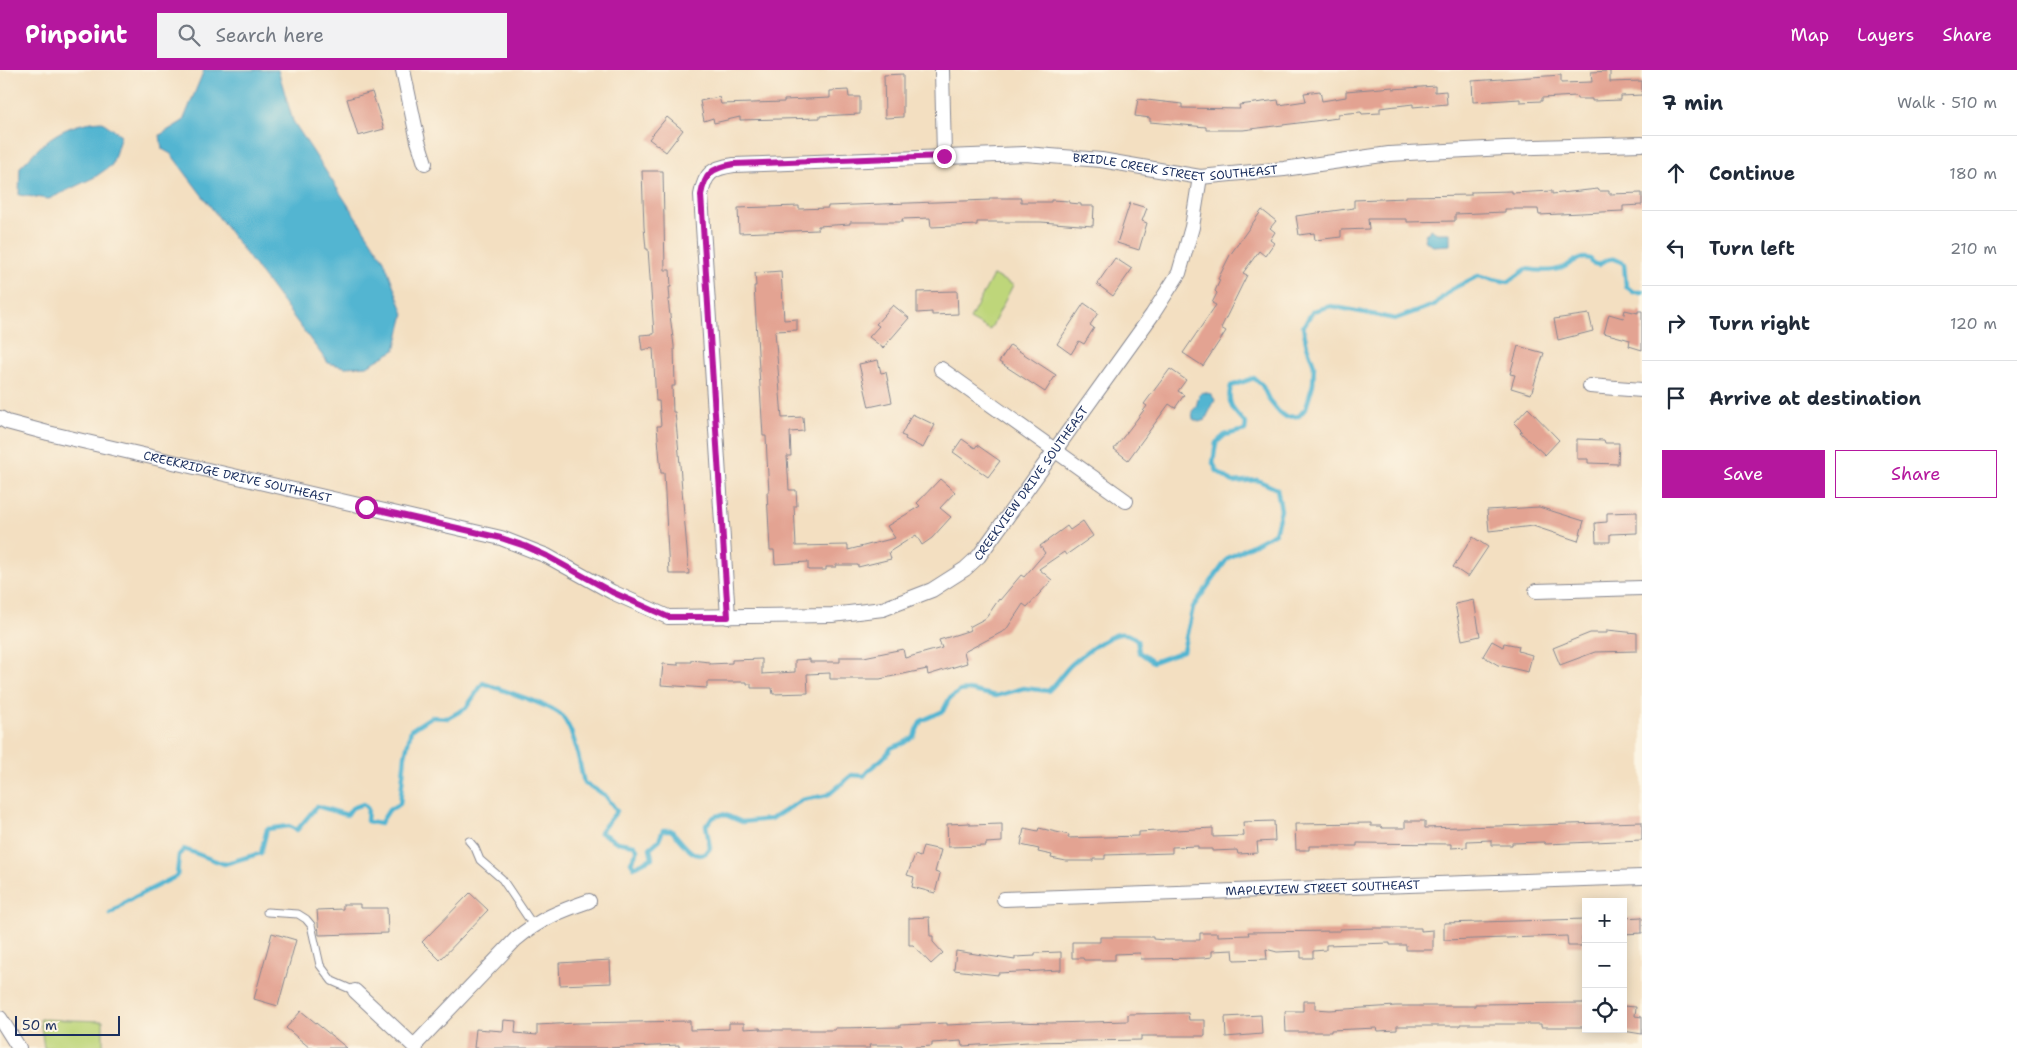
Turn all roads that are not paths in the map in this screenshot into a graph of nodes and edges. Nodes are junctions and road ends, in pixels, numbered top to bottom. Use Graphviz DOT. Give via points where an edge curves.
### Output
graph roads {
  1 [pos="403,70"];
  2 [pos="942,70"];
  3 [pos="1642,144"];
  4 [pos="944,156"];
  5 [pos="425,163"];
  6 [pos="1200,177"];
  7 [pos="941,369"];
  8 [pos="1590,386"];
  9 [pos="1642,390"];
  10 [pos="0,418"];
  11 [pos="1054,451"];
  12 [pos="1126,501"];
  13 [pos="1642,588"];
  14 [pos="1536,591"];
  15 [pos="728,617"];
  16 [pos="469,841"];
  17 [pos="1642,877"];
  18 [pos="1004,899"];
  19 [pos="589,901"];
  20 [pos="267,912"];
  21 [pos="533,925"];
  22 [pos="355,991"];
  23 [pos="0,1018"];
  24 [pos="415,1047"];
  25 [pos="19,1048"];
  1 -- 5 [label="street"];
  2 -- 4 [label="street"];
  3 -- 6 [label="street, BRIDLE CREEK STREET SOUTHEAST" via="1389,154"];
  4 -- 6 [label="street, BRIDLE CREEK STREET SOUTHEAST" via="1062,156"];
  4 -- 15 [label="street, BRIDLE CREEK STREET SOUTHEAST" via="734,164 712,170 704,182 701,195"];
  6 -- 11 [label="street, CREEKVIEW DRIVE SOUTHEAST" via="1192,227 1178,273 1152,315"];
  7 -- 11 [label="street"];
  8 -- 9 [label="street"];
  10 -- 15 [label="street, CREEKRIDGE DRIVE SOUTHEAST" via="48,433 501,538 547,556 612,592 668,617"];
  11 -- 12 [label="street"];
  11 -- 15 [label="street, CREEKVIEW DRIVE SOUTHEAST" via="979,556 932,590 869,612"];
  13 -- 14 [label="street"];
  16 -- 21 [label="lane" via="480,860 502,879"];
  17 -- 18 [label="street, MAPLEVIEW STREET SOUTHEAST"];
  19 -- 21 [label="street"];
  20 -- 22 [label="lane" via="298,914 306,919 320,965 332,980"];
  21 -- 24 [label="street"];
  22 -- 24 [label="street"];
  23 -- 25 [label="street"];
}
